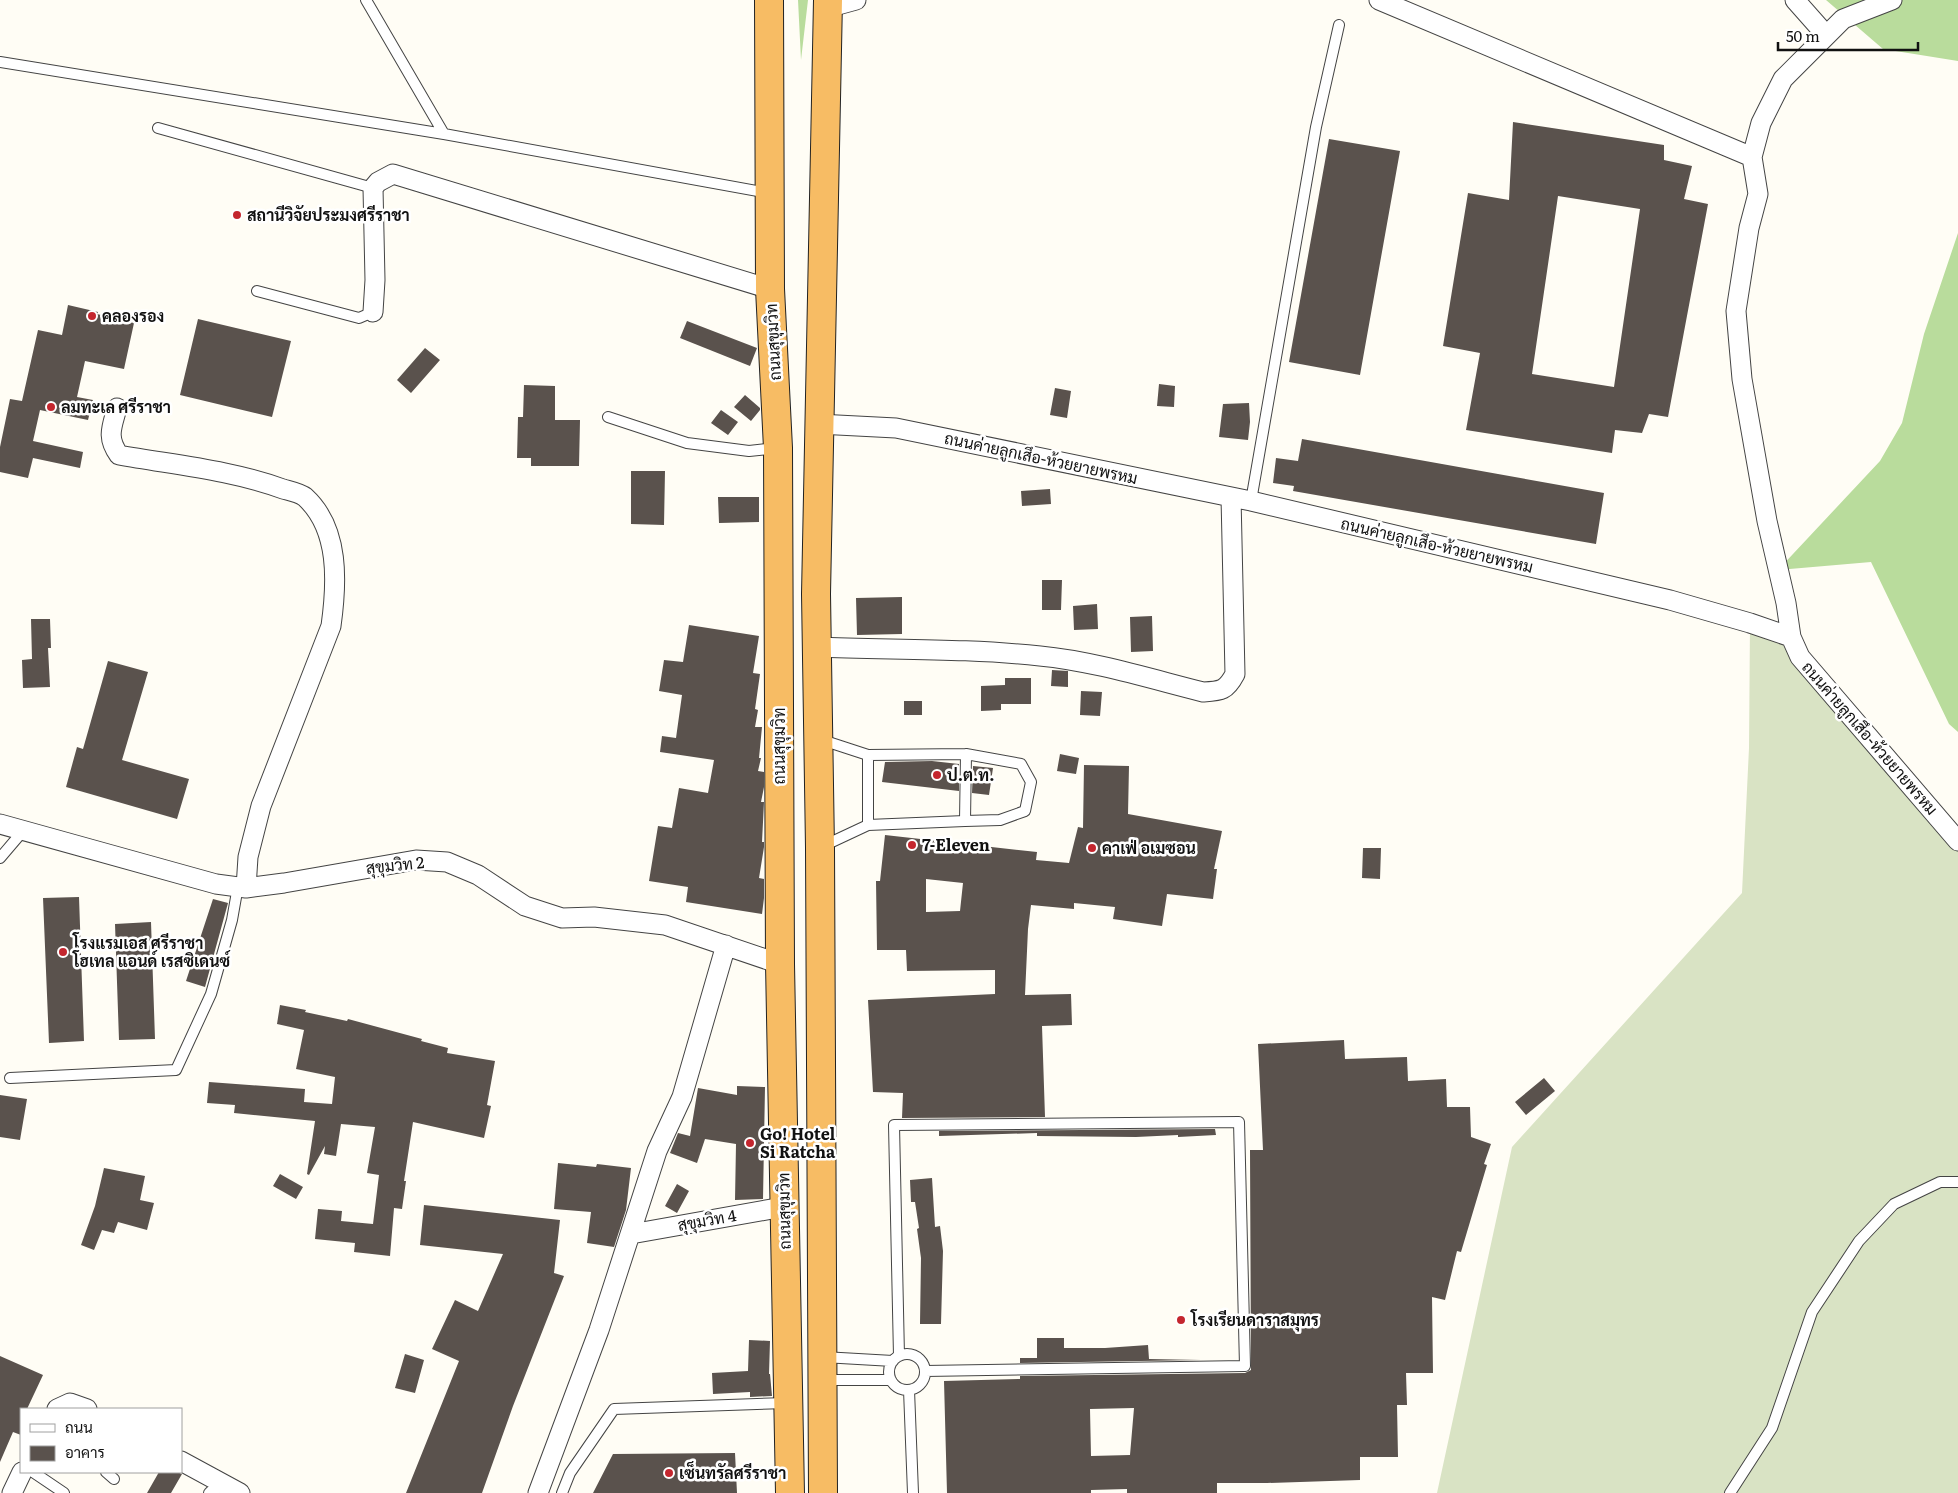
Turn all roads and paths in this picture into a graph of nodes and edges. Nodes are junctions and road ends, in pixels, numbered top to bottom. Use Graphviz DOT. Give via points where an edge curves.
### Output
graph roads {
  1 [pos="366,0"];
  2 [pos="769,0"];
  3 [pos="856,0"];
  4 [pos="1380,0"];
  5 [pos="1795,0"];
  6 [pos="1892,0"];
  7 [pos="827,4"];
  8 [pos="1339,25"];
  9 [pos="1826,35"];
  10 [pos="0,62"];
  11 [pos="158,128"];
  12 [pos="444,134"];
  13 [pos="1752,157"];
  14 [pos="373,188"];
  15 [pos="769,193"];
  16 [pos="770,289"];
  17 [pos="257,290"];
  18 [pos="373,312"];
  19 [pos="117,408"];
  20 [pos="608,417"];
  21 [pos="818,424"];
  22 [pos="778,448"];
  23 [pos="1231,497"];
  24 [pos="1251,501"];
  25 [pos="1791,637"];
  26 [pos="816,647"];
  27 [pos="817,738"];
  28 [pos="966,754"];
  29 [pos="868,755"];
  30 [pos="965,821"];
  31 [pos="0,824"];
  32 [pos="868,825"];
  33 [pos="23,831"];
  34 [pos="1958,841"];
  35 [pos="820,848"];
  36 [pos="0,858"];
  37 [pos="242,887"];
  38 [pos="726,945"];
  39 [pos="780,964"];
  40 [pos="10,1078"];
  41 [pos="1958,1182"];
  42 [pos="783,1207"];
  43 [pos="631,1234"];
  44 [pos="896,1358"];
  45 [pos="822,1369"];
  46 [pos="925,1371"];
  47 [pos="891,1380"];
  48 [pos="909,1390"];
  49 [pos="789,1403"];
  50 [pos="58,1408"];
  51 [pos="84,1408"];
  52 [pos="182,1462"];
  53 [pos="22,1473"];
  54 [pos="34,1473"];
  55 [pos="107,1473"];
  56 [pos="114,1479"];
  57 [pos="12,1493"];
  58 [pos="64,1493"];
  59 [pos="209,1493"];
  60 [pos="215,1493"];
  61 [pos="240,1493"];
  62 [pos="538,1493"];
  63 [pos="562,1493"];
  64 [pos="790,1493"];
  65 [pos="823,1493"];
  66 [pos="913,1493"];
  67 [pos="1730,1493"];
  1 -- 12 [label="lane"];
  2 -- 15 [label="highway, ถนนสุขุมวิท"];
  3 -- 7 [label="street"];
  4 -- 13 [label="street"];
  5 -- 9 [label="street"];
  6 -- 9 [label="street" via="1843,19"];
  7 -- 21 [label="highway"];
  8 -- 24 [label="lane" via="1314,136"];
  9 -- 13 [label="street" via="1783,80 1761,123"];
  10 -- 12 [label="lane"];
  11 -- 14 [label="lane"];
  12 -- 15 [label="lane"];
  13 -- 25 [label="street" via="1758,194 1749,228 1736,311 1742,380"];
  14 -- 16 [label="street" via="393,174"];
  14 -- 18 [label="street"];
  15 -- 16 [label="highway, ถนนสุขุมวิท"];
  16 -- 22 [label="highway, ถนนสุขุมวิท"];
  17 -- 18 [label="lane" via="359,318"];
  19 -- 37 [label="street" via="111,433 112,445 119,455 260,480 304,496 325,522 333,554 335,595 331,626 260,806"];
  20 -- 22 [label="lane" via="687,444 748,451"];
  21 -- 23 [label="street, ถนนค่ายลูกเสึอ-ห้วยยายพรหม" via="896,428"];
  21 -- 26 [label="highway"];
  22 -- 39 [label="highway, ถนนสุขุมวิท"];
  23 -- 24 [label="street, ถนนค่ายลูกเสึอ-ห้วยยายพรหม"];
  23 -- 26 [label="street" via="1235,674 1225,688 1218,691 1203,692 1041,656"];
  24 -- 25 [label="street, ถนนค่ายลูกเสึอ-ห้วยยายพรหม" via="1670,600"];
  25 -- 34 [label="street, ถนนค่ายลูกเสึอ-ห้วยยายพรหม" via="1800,657"];
  26 -- 27 [label="highway"];
  27 -- 29 [label="lane"];
  27 -- 35 [label="highway"];
  28 -- 29 [label="lane"];
  28 -- 30 [label="lane"];
  28 -- 30 [label="lane" via="1022,764 1031,782 1025,811 1000,820"];
  29 -- 32 [label="lane"];
  30 -- 32 [label="lane"];
  31 -- 33 [label="street, สุขุมวิท 2"];
  32 -- 35 [label="lane"];
  33 -- 36 [label="lane"];
  33 -- 37 [label="street, สุขุมวิท 2" via="216,884"];
  35 -- 45 [label="highway"];
  37 -- 38 [label="street, สุขุมวิท 2" via="416,860 447,862 478,875 525,906 562,918 594,917 665,925"];
  37 -- 40 [label="lane" via="211,994 176,1070"];
  38 -- 39 [label="street, สุขุมวิท 2"];
  38 -- 43 [label="street" via="682,1097 657,1151"];
  39 -- 42 [label="highway, ถนนสุขุมวิท"];
  41 -- 67 [label="lane" via="1940,1182 1894,1204 1859,1241 1812,1312 1772,1428"];
  42 -- 43 [label="street, สุขุมวิท 4"];
  42 -- 49 [label="highway, ถนนสุขุมวิท"];
  43 -- 62 [label="street"];
  44 -- 45 [label="lane"];
  44 -- 46 [label="lane" via="913,1355 923,1364"];
  44 -- 46 [label="lane" via="894,1126 1240,1122 1245,1366"];
  44 -- 47 [label="lane" via="890,1367"];
  45 -- 47 [label="lane"];
  45 -- 65 [label="highway"];
  46 -- 48 [label="lane" via="921,1384"];
  47 -- 48 [label="lane" via="902,1390"];
  48 -- 66 [label="lane"];
  49 -- 63 [label="lane" via="614,1409 570,1473"];
  49 -- 64 [label="highway, ถนนสุขุมวิท"];
  50 -- 51 [label="street" via="70,1403"];
  52 -- 61 [label="street"];
  53 -- 57 [label="street"];
  54 -- 58 [label="lane"];
  55 -- 56 [label="lane"];
  59 -- 60 [label="lane" via="211,1490"];
}
